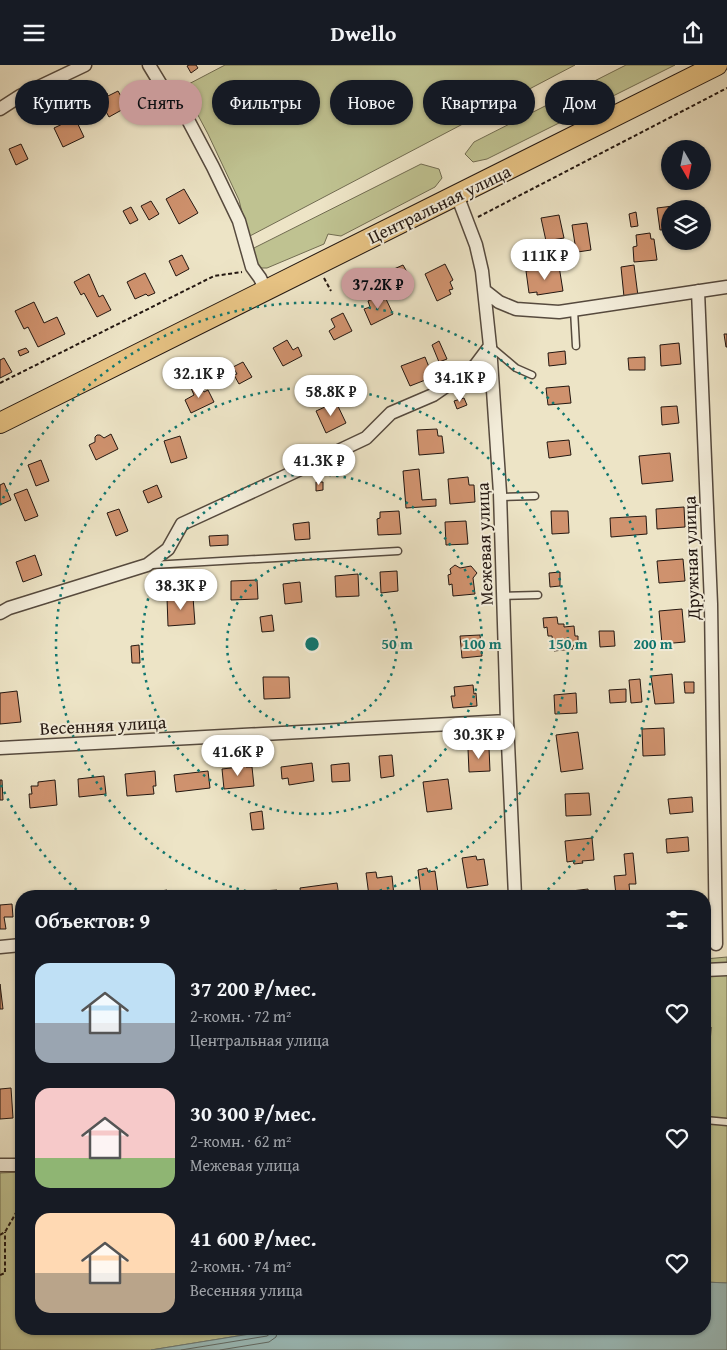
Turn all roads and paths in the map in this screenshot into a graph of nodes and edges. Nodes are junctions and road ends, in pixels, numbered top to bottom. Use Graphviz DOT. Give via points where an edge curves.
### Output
graph roads {
  1 [pos="85,65"];
  2 [pos="149,65"];
  3 [pos="717,65"];
  4 [pos="727,88"];
  5 [pos="0,109"];
  6 [pos="457,195"];
  7 [pos="468,222"];
  8 [pos="324,278"];
  9 [pos="263,284"];
  10 [pos="727,287"];
  11 [pos="331,291"];
  12 [pos="485,291"];
  13 [pos="698,291"];
  14 [pos="574,310"];
  15 [pos="490,346"];
  16 [pos="576,346"];
  17 [pos="532,375"];
  18 [pos="0,383"];
  19 [pos="2,418"];
  20 [pos="536,496"];
  21 [pos="500,497"];
  22 [pos="398,551"];
  23 [pos="146,565"];
  24 [pos="538,595"];
  25 [pos="503,596"];
  26 [pos="0,613"];
  27 [pos="508,721"];
  28 [pos="0,748"];
  29 [pos="515,890"];
  30 [pos="716,944"];
  31 [pos="15,946"];
  32 [pos="0,947"];
  33 [pos="727,969"];
  34 [pos="711,970"];
  35 [pos="711,1120"];
  36 [pos="727,1121"];
  37 [pos="0,1165"];
  38 [pos="15,1165"];
  39 [pos="15,1214"];
  40 [pos="5,1232"];
  41 [pos="0,1235"];
  42 [pos="0,1275"];
  1 -- 5 [label="street"];
  2 -- 9 [label="street" via="169,98 186,115 238,221 252,267"];
  3 -- 6 [label="main road, Центральная улица"];
  4 -- 7 [label="path"];
  6 -- 7 [label="street, Межевая улица"];
  6 -- 9 [label="main road, Центральная улица"];
  7 -- 12 [label="street, Межевая улица"];
  8 -- 11 [label="path"];
  9 -- 18 [label="path" via="244,272 214,276"];
  9 -- 19 [label="main road, Центральная улица"];
  10 -- 13 [label="street"];
  12 -- 14 [label="street" via="516,309"];
  12 -- 15 [label="street, Межевая улица"];
  13 -- 14 [label="street"];
  13 -- 30 [label="street, Дружная улица" via="711,604"];
  14 -- 16 [label="lane"];
  15 -- 17 [label="lane" via="516,368"];
  15 -- 21 [label="street, Межевая улица"];
  15 -- 23 [label="street" via="476,366 433,395 391,413 366,438 182,524 168,549"];
  20 -- 21 [label="lane"];
  21 -- 25 [label="street, Межевая улица"];
  22 -- 23 [label="lane"];
  23 -- 26 [label="street"];
  24 -- 25 [label="lane"];
  25 -- 27 [label="street, Межевая улица"];
  27 -- 28 [label="street, Весенняя улица"];
  27 -- 29 [label="street, Межевая улица"];
  31 -- 32 [label="street"];
  33 -- 34 [label="street"];
  35 -- 36 [label="lane"];
  37 -- 38 [label="street"];
  39 -- 40 [label="path"];
  40 -- 41 [label="path"];
  40 -- 42 [label="path" via="5,1273"];
}
